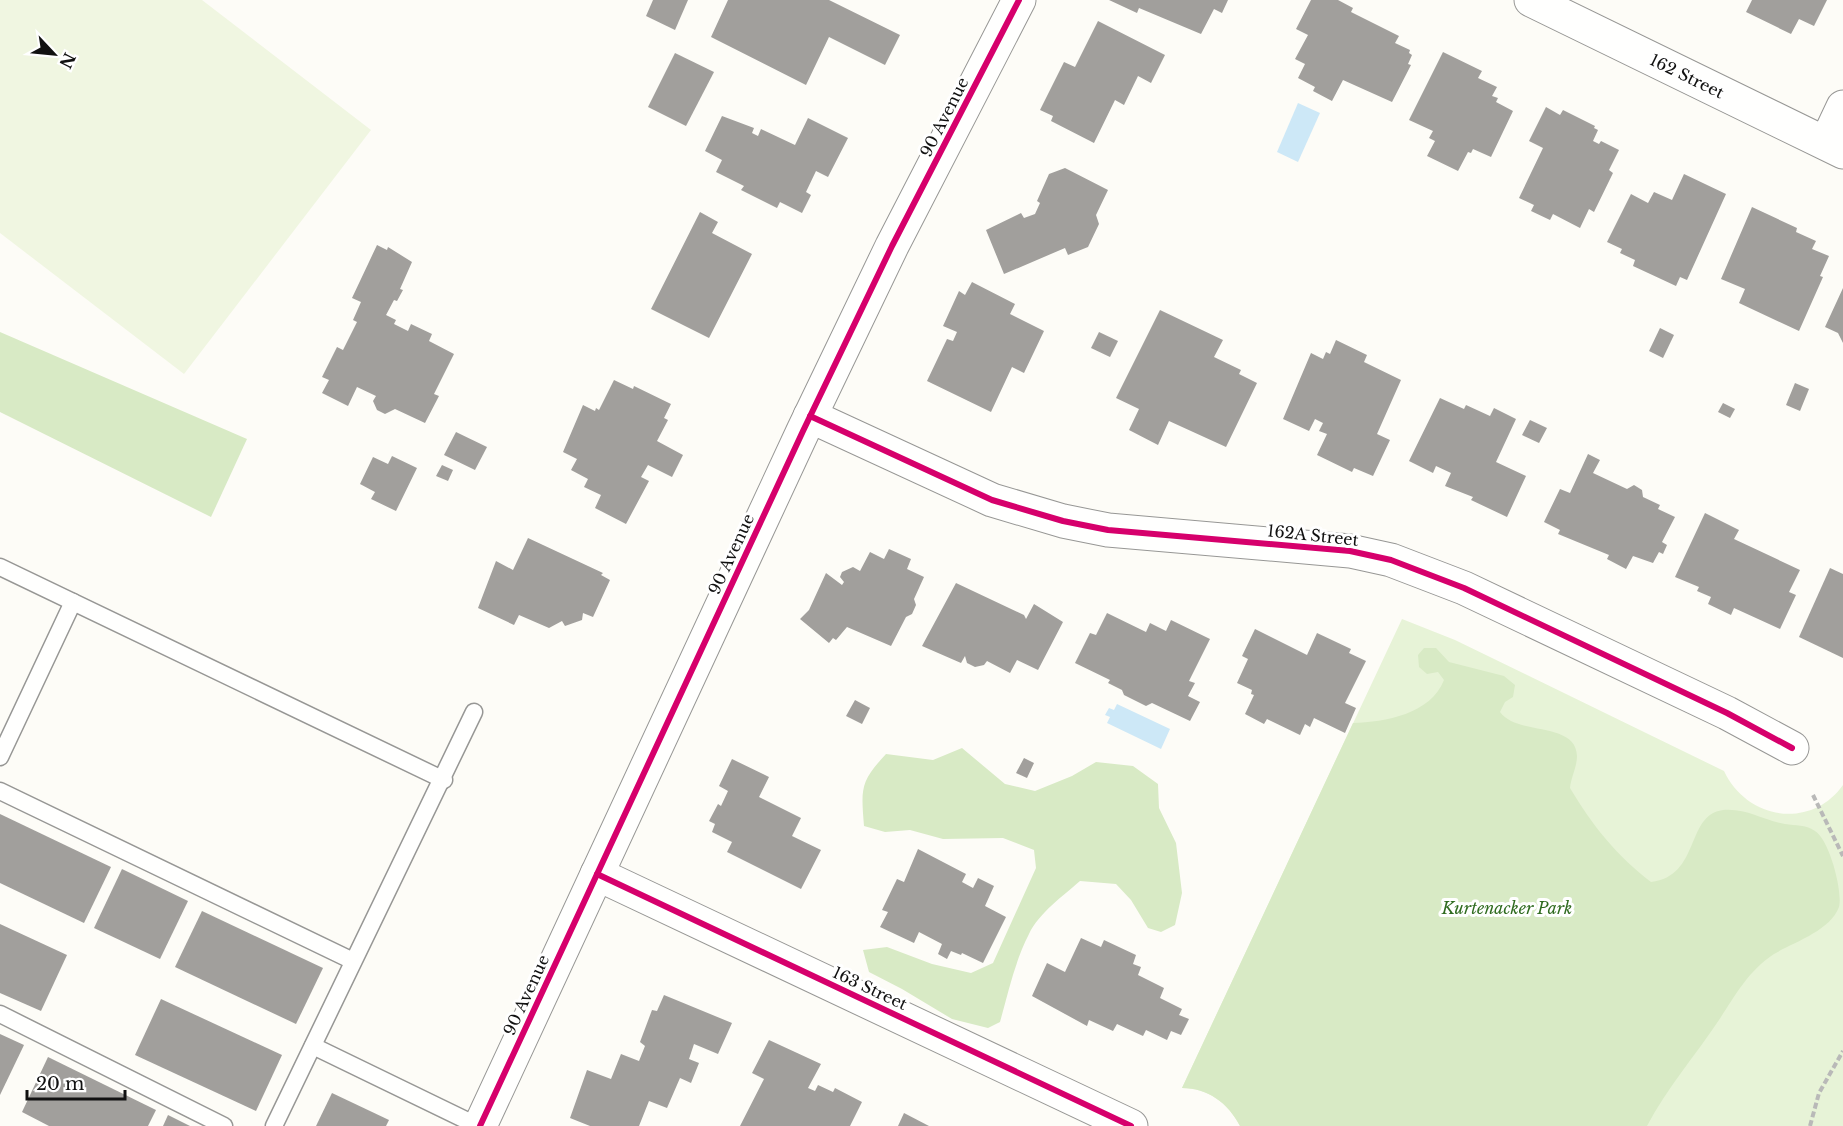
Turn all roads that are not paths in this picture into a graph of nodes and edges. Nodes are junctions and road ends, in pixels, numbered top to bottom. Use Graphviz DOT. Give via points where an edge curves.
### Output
graph roads {
  1 [pos="1019,0"];
  2 [pos="1532,0"];
  3 [pos="1843,107"];
  4 [pos="1834,147"];
  5 [pos="810,416"];
  6 [pos="0,567"];
  7 [pos="73,602"];
  8 [pos="474,712"];
  9 [pos="1792,748"];
  10 [pos="0,757"];
  11 [pos="444,780"];
  12 [pos="0,791"];
  13 [pos="597,874"];
  14 [pos="353,961"];
  15 [pos="0,1014"];
  16 [pos="313,1046"];
  17 [pos="224,1126"];
  18 [pos="274,1126"];
  19 [pos="479,1126"];
  20 [pos="1131,1126"];
  1 -- 5 [label="street, 90 Avenue" via="892,246"];
  2 -- 4 [label="street, 162 Street"];
  3 -- 4 [label="street"];
  5 -- 9 [label="street, 162A Street" via="992,500 1063,521 1108,530 1350,551 1400,563 1474,593"];
  5 -- 13 [label="street, 90 Avenue"];
  6 -- 7 [label="lane"];
  7 -- 10 [label="lane"];
  7 -- 11 [label="lane"];
  8 -- 11 [label="lane"];
  11 -- 14 [label="lane"];
  12 -- 14 [label="lane"];
  13 -- 19 [label="street, 90 Avenue"];
  13 -- 20 [label="street, 163 Street"];
  14 -- 16 [label="lane"];
  15 -- 17 [label="lane"];
  16 -- 18 [label="lane"];
  16 -- 19 [label="lane"];
}
